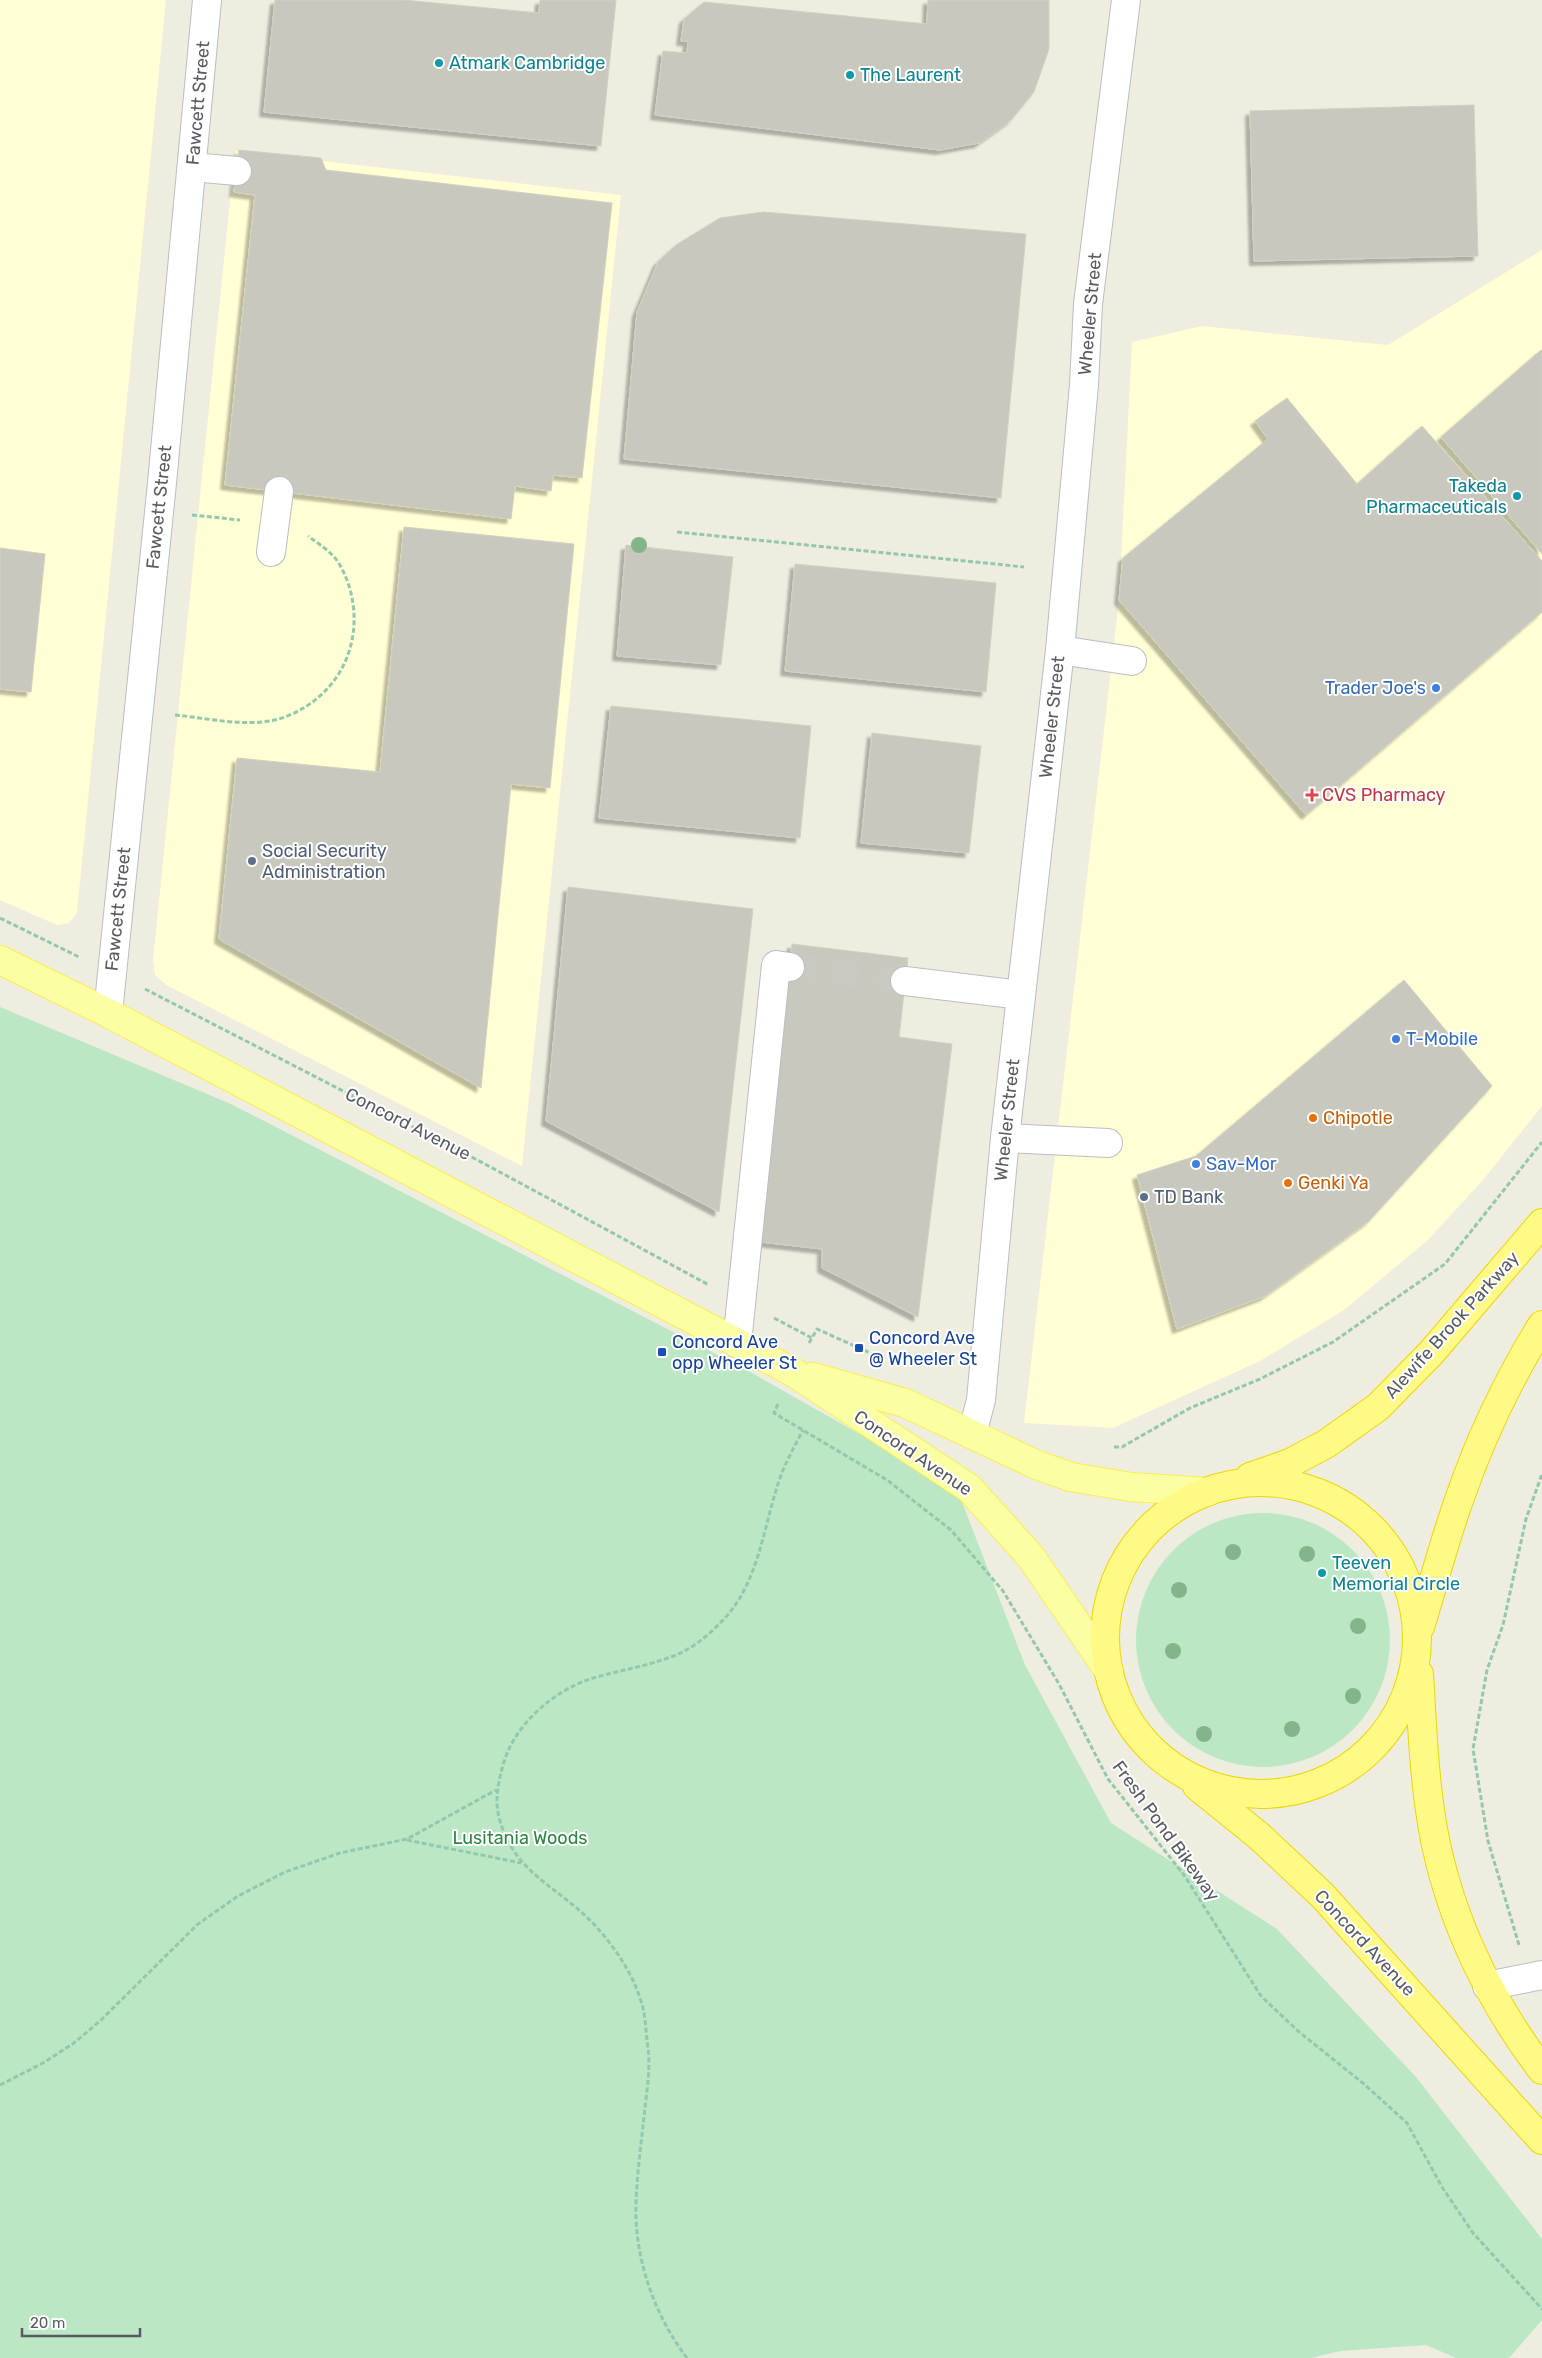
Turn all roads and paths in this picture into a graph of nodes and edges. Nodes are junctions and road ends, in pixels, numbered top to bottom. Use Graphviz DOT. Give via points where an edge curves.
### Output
graph roads {
  1 [pos="207,0"];
  2 [pos="1126,0"];
  3 [pos="192,167"];
  4 [pos="237,171"];
  5 [pos="279,491"];
  6 [pos="191,515"];
  7 [pos="246,521"];
  8 [pos="302,531"];
  9 [pos="677,532"];
  10 [pos="271,552"];
  11 [pos="1024,567"];
  12 [pos="1060,650"];
  13 [pos="1132,661"];
  14 [pos="176,715"];
  15 [pos="0,918"];
  16 [pos="0,960"];
  17 [pos="790,967"];
  18 [pos="112,972"];
  19 [pos="905,981"];
  20 [pos="1021,995"];
  21 [pos="108,1013"];
  22 [pos="1005,1138"];
  23 [pos="1542,1142"];
  24 [pos="1108,1144"];
  25 [pos="1542,1223"];
  26 [pos="742,1302"];
  27 [pos="1542,1325"];
  28 [pos="738,1343"];
  29 [pos="886,1360"];
  30 [pos="793,1372"];
  31 [pos="774,1414"];
  32 [pos="803,1430"];
  33 [pos="972,1434"];
  34 [pos="1113,1447"];
  35 [pos="1542,1474"];
  36 [pos="1215,1490"];
  37 [pos="1418,1644"];
  38 [pos="1108,1670"];
  39 [pos="1170,1764"];
  40 [pos="496,1790"];
  41 [pos="407,1839"];
  42 [pos="521,1864"];
  43 [pos="1522,1954"];
  44 [pos="1542,1974"];
  45 [pos="1487,1986"];
  46 [pos="1542,2070"];
  47 [pos="0,2084"];
  48 [pos="1542,2140"];
  49 [pos="1542,2309"];
  50 [pos="687,2358"];
  1 -- 3 [label="street, Fawcett Street"];
  2 -- 12 [label="street, Wheeler Street" via="1088,304"];
  3 -- 4 [label="street"];
  3 -- 18 [label="street, Fawcett Street"];
  5 -- 10 [label="street"];
  6 -- 7 [label="path"];
  8 -- 14 [label="path" via="340,565 353,594 355,620 340,676 318,699 292,715 271,721 243,722"];
  9 -- 11 [label="path"];
  12 -- 13 [label="street"];
  12 -- 20 [label="street, Wheeler Street"];
  15 -- 18 [label="path, Concord Avenue"];
  16 -- 21 [label="main road, Concord Avenue"];
  17 -- 26 [label="street" via="776,965"];
  18 -- 21 [label="street, Fawcett Street"];
  18 -- 26 [label="path, Concord Avenue"];
  19 -- 20 [label="street"];
  20 -- 22 [label="street, Wheeler Street"];
  21 -- 28 [label="main road, Concord Avenue"];
  22 -- 24 [label="street"];
  22 -- 33 [label="street, Wheeler Street" via="981,1400"];
  23 -- 34 [label="path" via="1445,1264 1333,1342 1260,1379 1190,1408 1122,1446"];
  25 -- 36 [label="highway, Alewife Brook Parkway" via="1431,1353 1358,1424 1290,1463"];
  26 -- 28 [label="street"];
  26 -- 29 [label="path, Concord Avenue" via="812,1338 817,1329"];
  27 -- 37 [label="highway" via="1503,1395 1455,1510"];
  28 -- 30 [label="main road, Concord Avenue"];
  30 -- 33 [label="main road, Concord Avenue" via="891,1398"];
  30 -- 38 [label="main road, Concord Avenue" via="969,1488 1031,1557"];
  31 -- 32 [label="path, Fresh Pond Bikeway"];
  32 -- 40 [label="path" via="777,1485 744,1591 726,1617 701,1641 670,1658 588,1680 550,1700 523,1727 510,1749"];
  32 -- 49 [label="path, Fresh Pond Bikeway" via="887,1480 951,1530 968,1550 1008,1599 1059,1684 1108,1779 1184,1875 1261,1996 1407,2123 1442,2187 1473,2233"];
  33 -- 36 [label="main road, Concord Avenue" via="1037,1465 1071,1477 1113,1485"];
  35 -- 43 [label="path" via="1526,1519 1503,1625 1481,1693 1473,1749 1488,1841"];
  36 -- 37 [label="highway" via="1256,1482 1289,1484 1321,1494 1363,1519 1386,1544 1403,1572 1414,1603"];
  36 -- 38 [label="highway" via="1185,1502 1157,1522 1122,1568 1107,1612"];
  37 -- 39 [label="highway" via="1415,1669 1405,1700 1389,1728 1367,1753 1327,1780 1279,1793 1246,1793 1199,1781"];
  37 -- 45 [label="highway" via="1427,1790 1434,1833 1452,1900"];
  38 -- 39 [label="highway" via="1130,1723"];
  39 -- 48 [label="highway, Concord Avenue" via="1259,1836 1323,1896"];
  40 -- 41 [label="path"];
  40 -- 42 [label="path" via="505,1839"];
  41 -- 42 [label="path"];
  41 -- 47 [label="path" via="340,1853 285,1872 238,1896 198,1924 74,2043"];
  42 -- 50 [label="path" via="576,1907 602,1933 624,1965 643,2008 649,2056 636,2204 639,2247 651,2292 675,2343"];
  44 -- 45 [label="street"];
  45 -- 46 [label="highway"];
}
